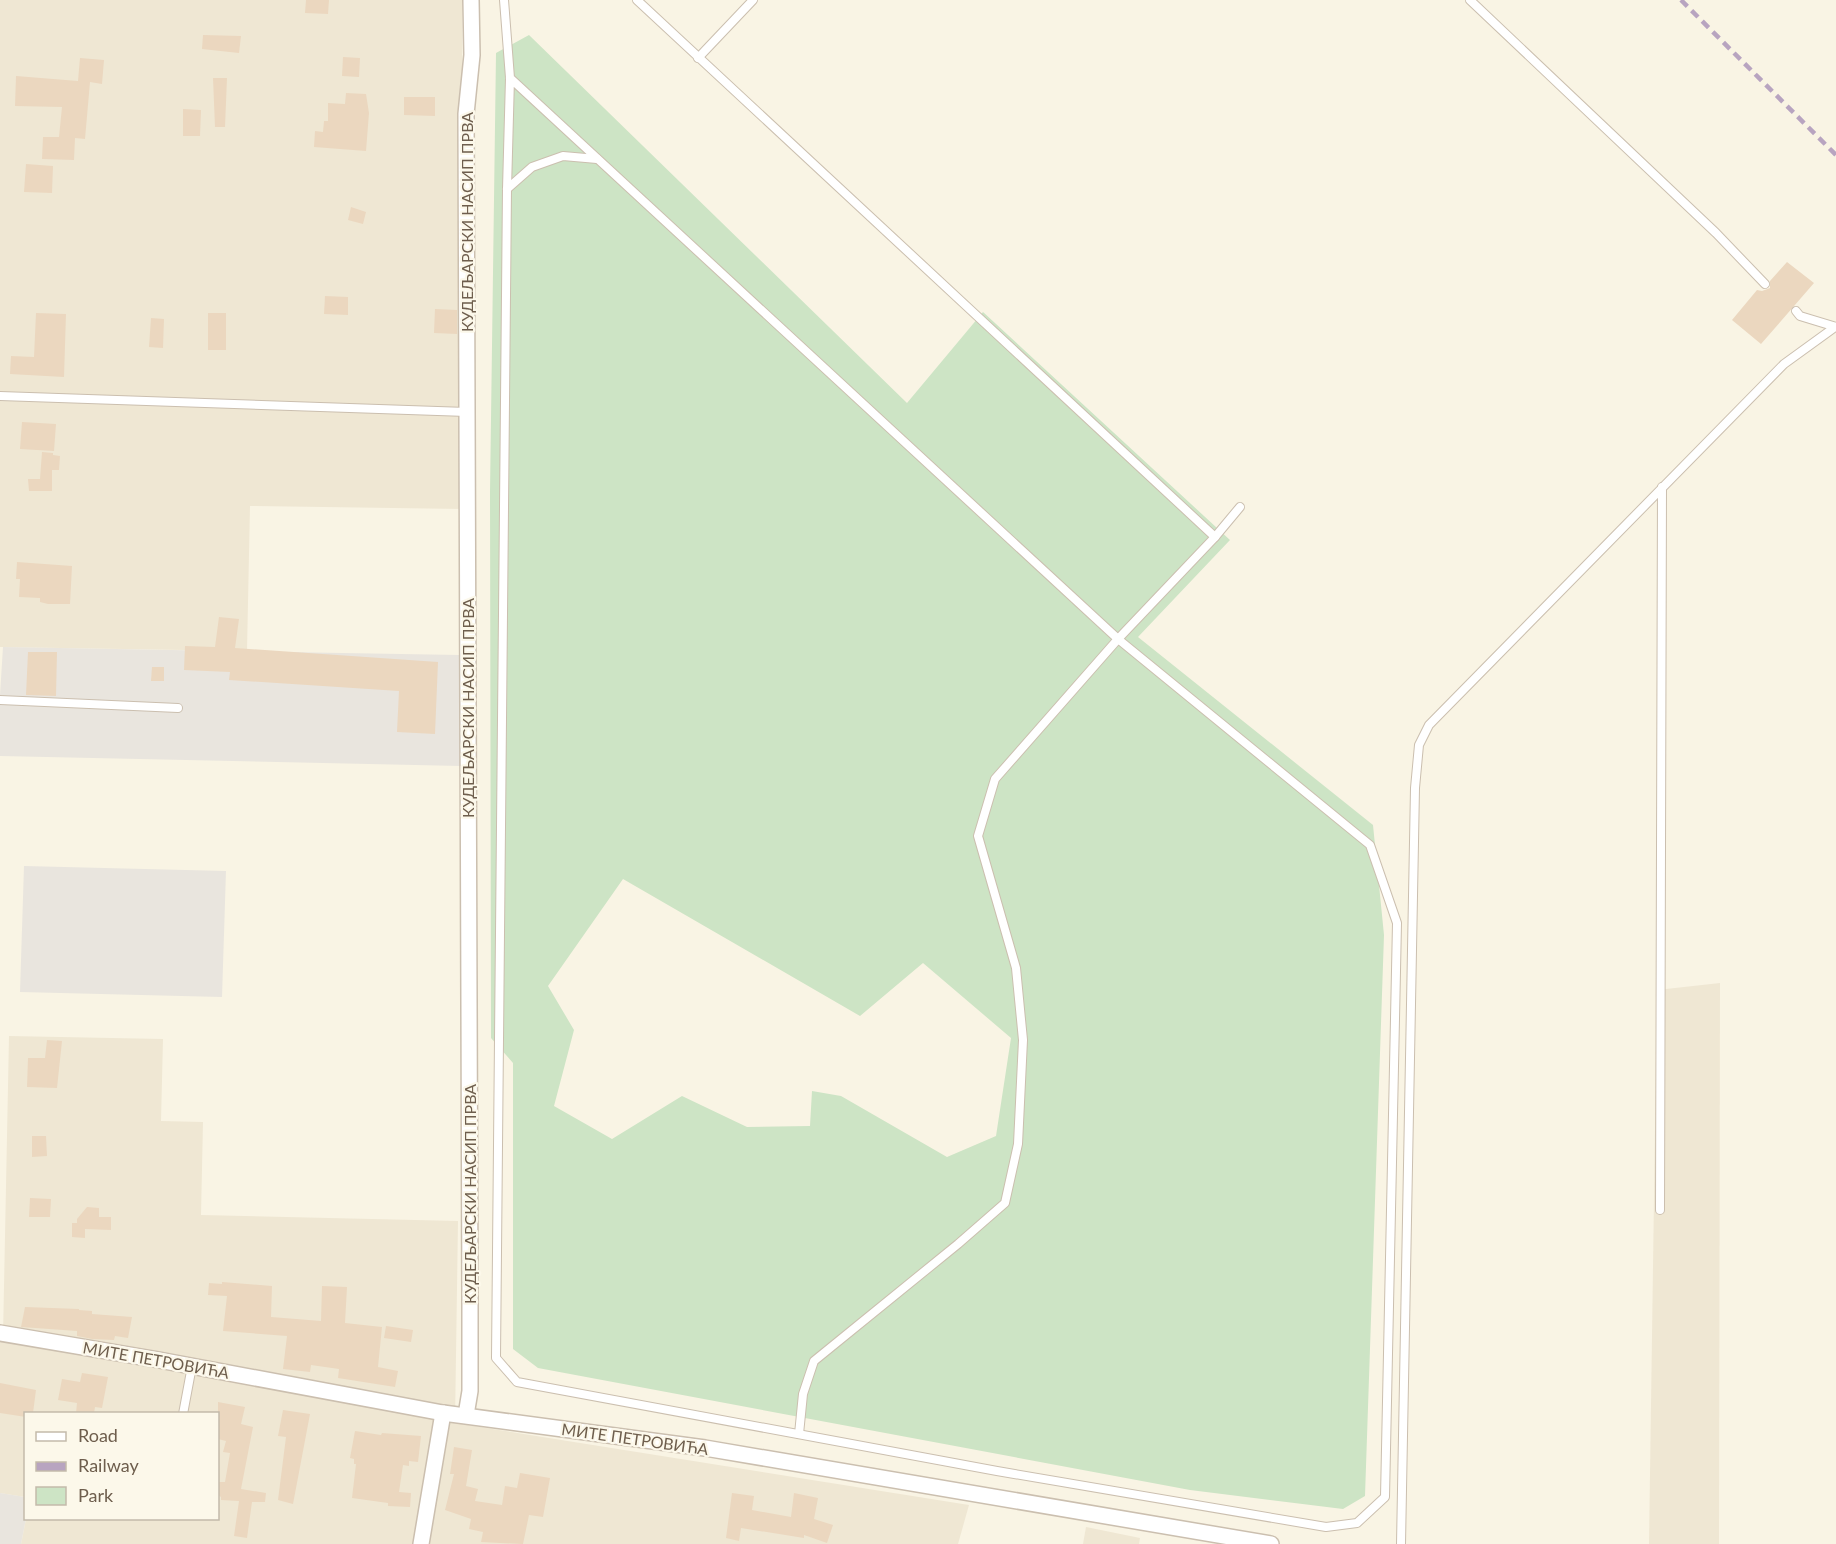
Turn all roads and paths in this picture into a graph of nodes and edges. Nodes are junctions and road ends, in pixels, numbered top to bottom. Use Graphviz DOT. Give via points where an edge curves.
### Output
graph roads {
  1 [pos="471,0"];
  2 [pos="504,0"];
  3 [pos="637,0"];
  4 [pos="753,0"];
  5 [pos="1470,0"];
  6 [pos="698,58"];
  7 [pos="510,78"];
  8 [pos="597,159"];
  9 [pos="507,189"];
  10 [pos="1765,284"];
  11 [pos="1796,311"];
  12 [pos="1836,327"];
  13 [pos="0,396"];
  14 [pos="467,412"];
  15 [pos="1662,487"];
  16 [pos="1240,507"];
  17 [pos="1215,537"];
  18 [pos="1118,639"];
  19 [pos="0,700"];
  20 [pos="178,708"];
  21 [pos="1660,1210"];
  22 [pos="0,1333"];
  23 [pos="192,1366"];
  24 [pos="183,1412"];
  25 [pos="443,1413"];
  26 [pos="466,1415"];
  27 [pos="799,1434"];
  28 [pos="422,1544"];
  29 [pos="1270,1544"];
  30 [pos="1401,1544"];
  1 -- 14 [label="street, КУДЕЉАРСКИ НАСИП ПРВА" via="472,55 466,114"];
  2 -- 7 [label="lane"];
  3 -- 6 [label="lane"];
  4 -- 6 [label="lane"];
  5 -- 10 [label="lane"];
  6 -- 17 [label="lane"];
  7 -- 8 [label="lane"];
  7 -- 9 [label="lane"];
  8 -- 9 [label="lane" via="563,156 532,167"];
  8 -- 18 [label="lane"];
  9 -- 27 [label="lane" via="496,1358 517,1382"];
  11 -- 12 [label="lane" via="1800,316"];
  12 -- 15 [label="lane" via="1784,364"];
  13 -- 14 [label="lane"];
  14 -- 26 [label="street, КУДЕЉАРСКИ НАСИП ПРВА" via="470,1391"];
  15 -- 21 [label="lane"];
  15 -- 30 [label="lane" via="1429,725 1419,745"];
  16 -- 17 [label="lane"];
  17 -- 18 [label="lane"];
  18 -- 27 [label="lane" via="995,779 978,836 1016,968 1023,1040 1018,1144 1005,1203 814,1361 803,1394"];
  18 -- 27 [label="lane" via="1370,845 1397,923 1385,1497 1357,1523 1326,1527"];
  19 -- 20 [label="lane"];
  22 -- 23 [label="street, МИТЕ ПЕТРОВИЋА"];
  23 -- 24 [label="lane"];
  23 -- 25 [label="street, МИТЕ ПЕТРОВИЋА"];
  25 -- 26 [label="street, МИТЕ ПЕТРОВИЋА"];
  25 -- 28 [label="street"];
  26 -- 29 [label="street, МИТЕ ПЕТРОВИЋА" via="705,1448"];
}
